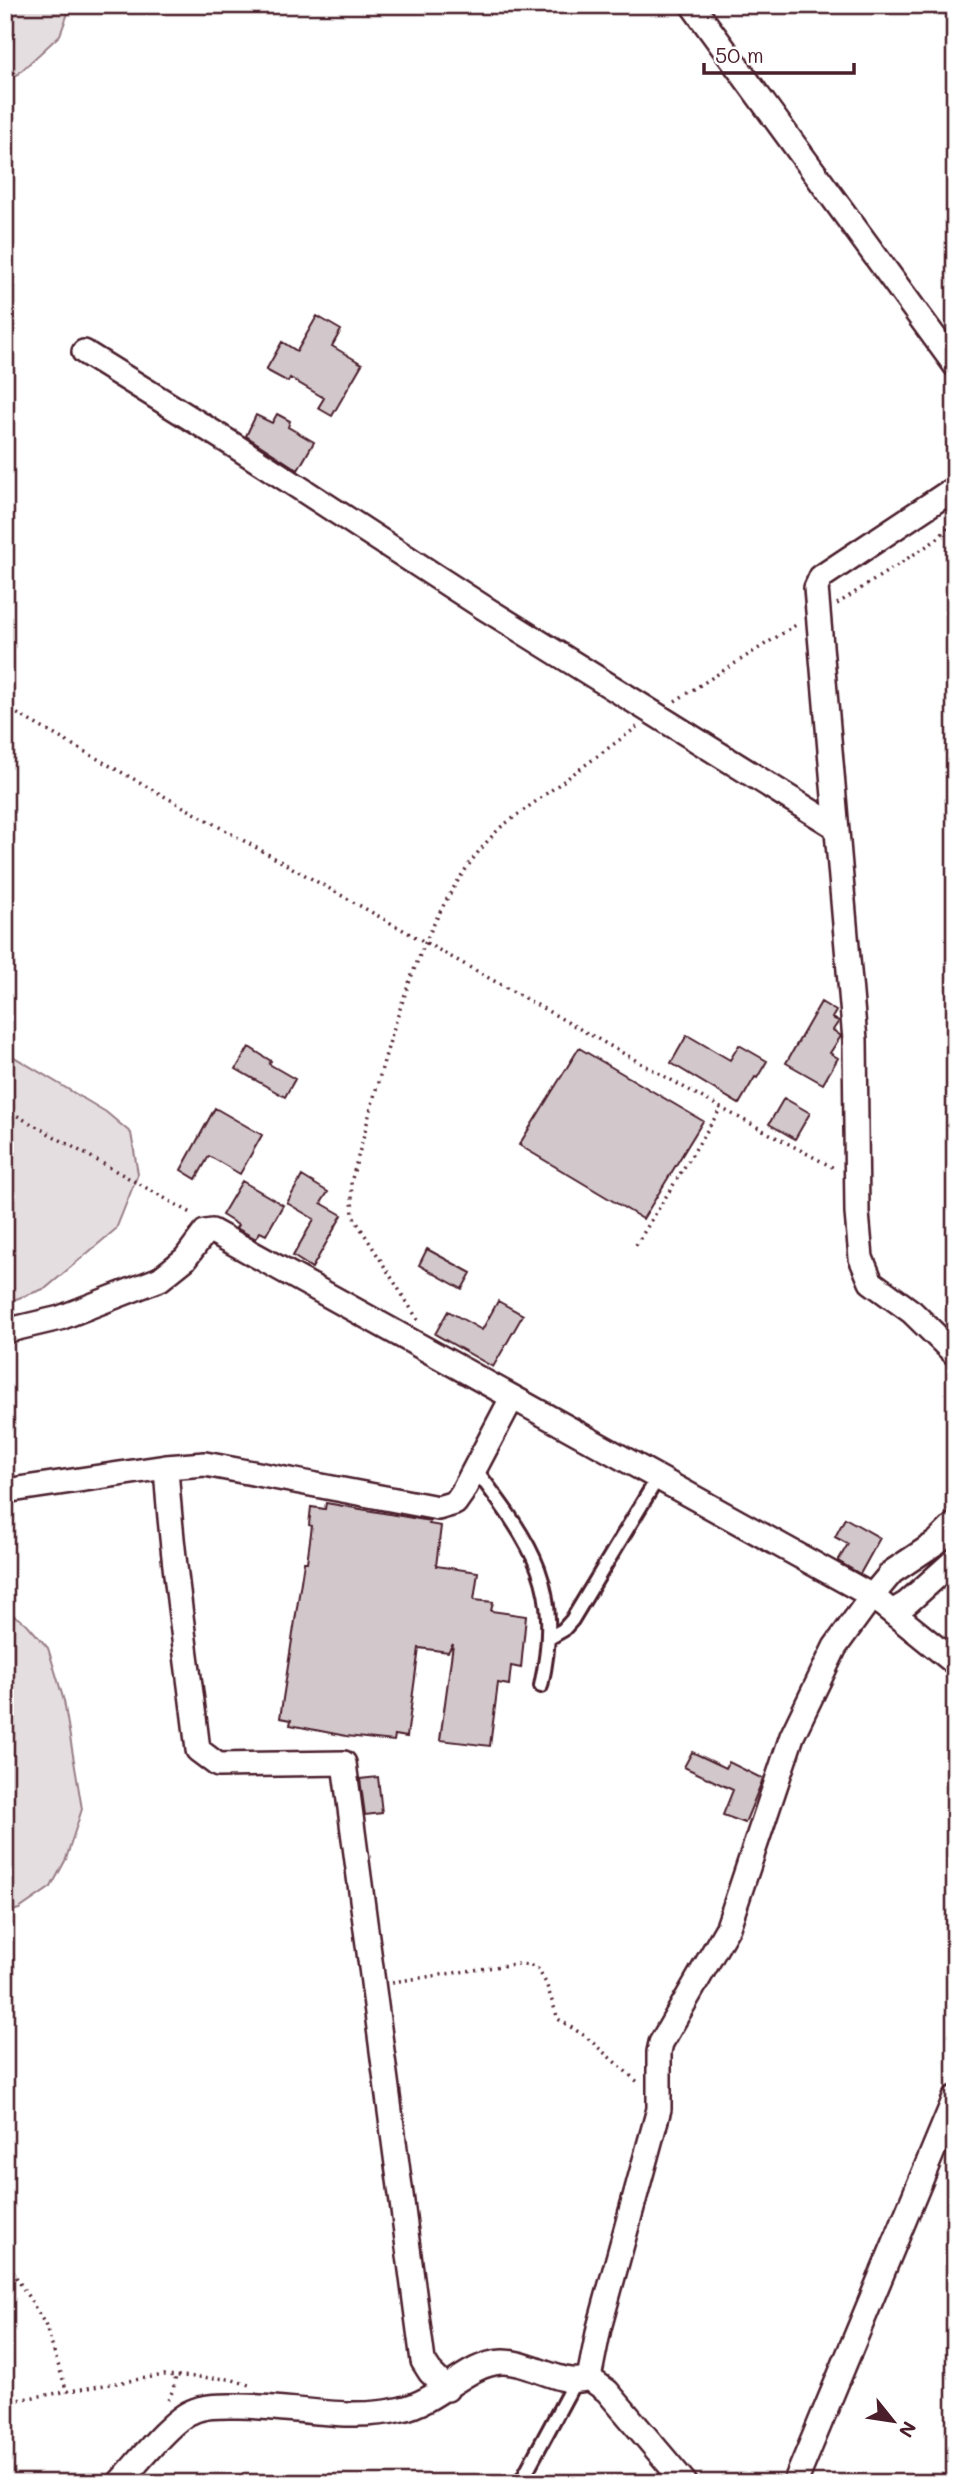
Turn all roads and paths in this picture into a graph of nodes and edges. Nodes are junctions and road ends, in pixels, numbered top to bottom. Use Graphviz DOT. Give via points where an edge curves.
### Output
graph roads {
  1 [pos="692,5"];
  2 [pos="84,352"];
  3 [pos="955,365"];
  4 [pos="955,488"];
  5 [pos="950,526"];
  6 [pos="818,614"];
  7 [pos="5,707"];
  8 [pos="654,715"];
  9 [pos="836,827"];
  10 [pos="425,941"];
  11 [pos="721,1108"];
  12 [pos="5,1109"];
  13 [pos="856,1179"];
  14 [pos="208,1231"];
  15 [pos="636,1245"];
  16 [pos="5,1331"];
  17 [pos="429,1351"];
  18 [pos="955,1354"];
  19 [pos="512,1398"];
  20 [pos="166,1467"];
  21 [pos="475,1469"];
  22 [pos="657,1479"];
  23 [pos="5,1490"];
  24 [pos="955,1524"];
  25 [pos="955,1560"];
  26 [pos="872,1596"];
  27 [pos="892,1612"];
  28 [pos="549,1638"];
  29 [pos="955,1663"];
  30 [pos="541,1686"];
  31 [pos="373,1984"];
  32 [pos="659,2088"];
  33 [pos="955,2098"];
  34 [pos="5,2259"];
  35 [pos="582,2380"];
  36 [pos="447,2389"];
  37 [pos="66,2392"];
  38 [pos="5,2402"];
  39 [pos="268,2406"];
  40 [pos="119,2483"];
  41 [pos="520,2483"];
  42 [pos="685,2483"];
  43 [pos="795,2483"];
  1 -- 3 [label="street"];
  2 -- 8 [label="street"];
  4 -- 6 [label="street" via="821,577 816,588"];
  5 -- 6 [label="path" via="895,568"];
  6 -- 8 [label="path"];
  6 -- 9 [label="street"];
  7 -- 10 [label="path"];
  8 -- 9 [label="street"];
  8 -- 10 [label="path" via="490,837 463,871"];
  9 -- 13 [label="street" via="855,1040"];
  10 -- 11 [label="path"];
  10 -- 17 [label="path" via="351,1182 350,1203 353,1216 423,1329"];
  11 -- 13 [label="path"];
  11 -- 15 [label="path"];
  12 -- 14 [label="path" via="194,1215"];
  13 -- 18 [label="street" via="861,1258 871,1282 912,1312"];
  14 -- 16 [label="street" via="185,1259 160,1279 60,1318"];
  14 -- 17 [label="street"];
  17 -- 19 [label="street"];
  19 -- 21 [label="street"];
  19 -- 22 [label="street"];
  20 -- 21 [label="street" via="219,1466 438,1508 455,1503"];
  20 -- 23 [label="street"];
  20 -- 31 [label="street" via="198,1750 218,1765 344,1763"];
  21 -- 28 [label="lane" via="534,1554 544,1583"];
  22 -- 26 [label="street"];
  22 -- 28 [label="lane" via="572,1620"];
  24 -- 26 [label="street" via="892,1572"];
  25 -- 27 [label="street"];
  26 -- 27 [label="street"];
  26 -- 32 [label="street" via="835,1647 792,1736 728,1927 661,2043"];
  27 -- 29 [label="street"];
  28 -- 30 [label="lane"];
  31 -- 32 [label="path" via="529,1965 543,1976 563,2024 584,2036 638,2083"];
  31 -- 36 [label="street" via="423,2361"];
  32 -- 35 [label="street" via="655,2126"];
  33 -- 43 [label="street"];
  34 -- 37 [label="path" via="45,2324"];
  35 -- 36 [label="street" via="504,2362 487,2364"];
  35 -- 41 [label="lane"];
  35 -- 42 [label="street" via="607,2391"];
  36 -- 39 [label="street" via="420,2405 373,2414"];
  37 -- 38 [label="path"];
  37 -- 39 [label="path" via="164,2375 207,2377 243,2382 266,2396"];
  39 -- 40 [label="street" via="216,2406 190,2412"];
}
